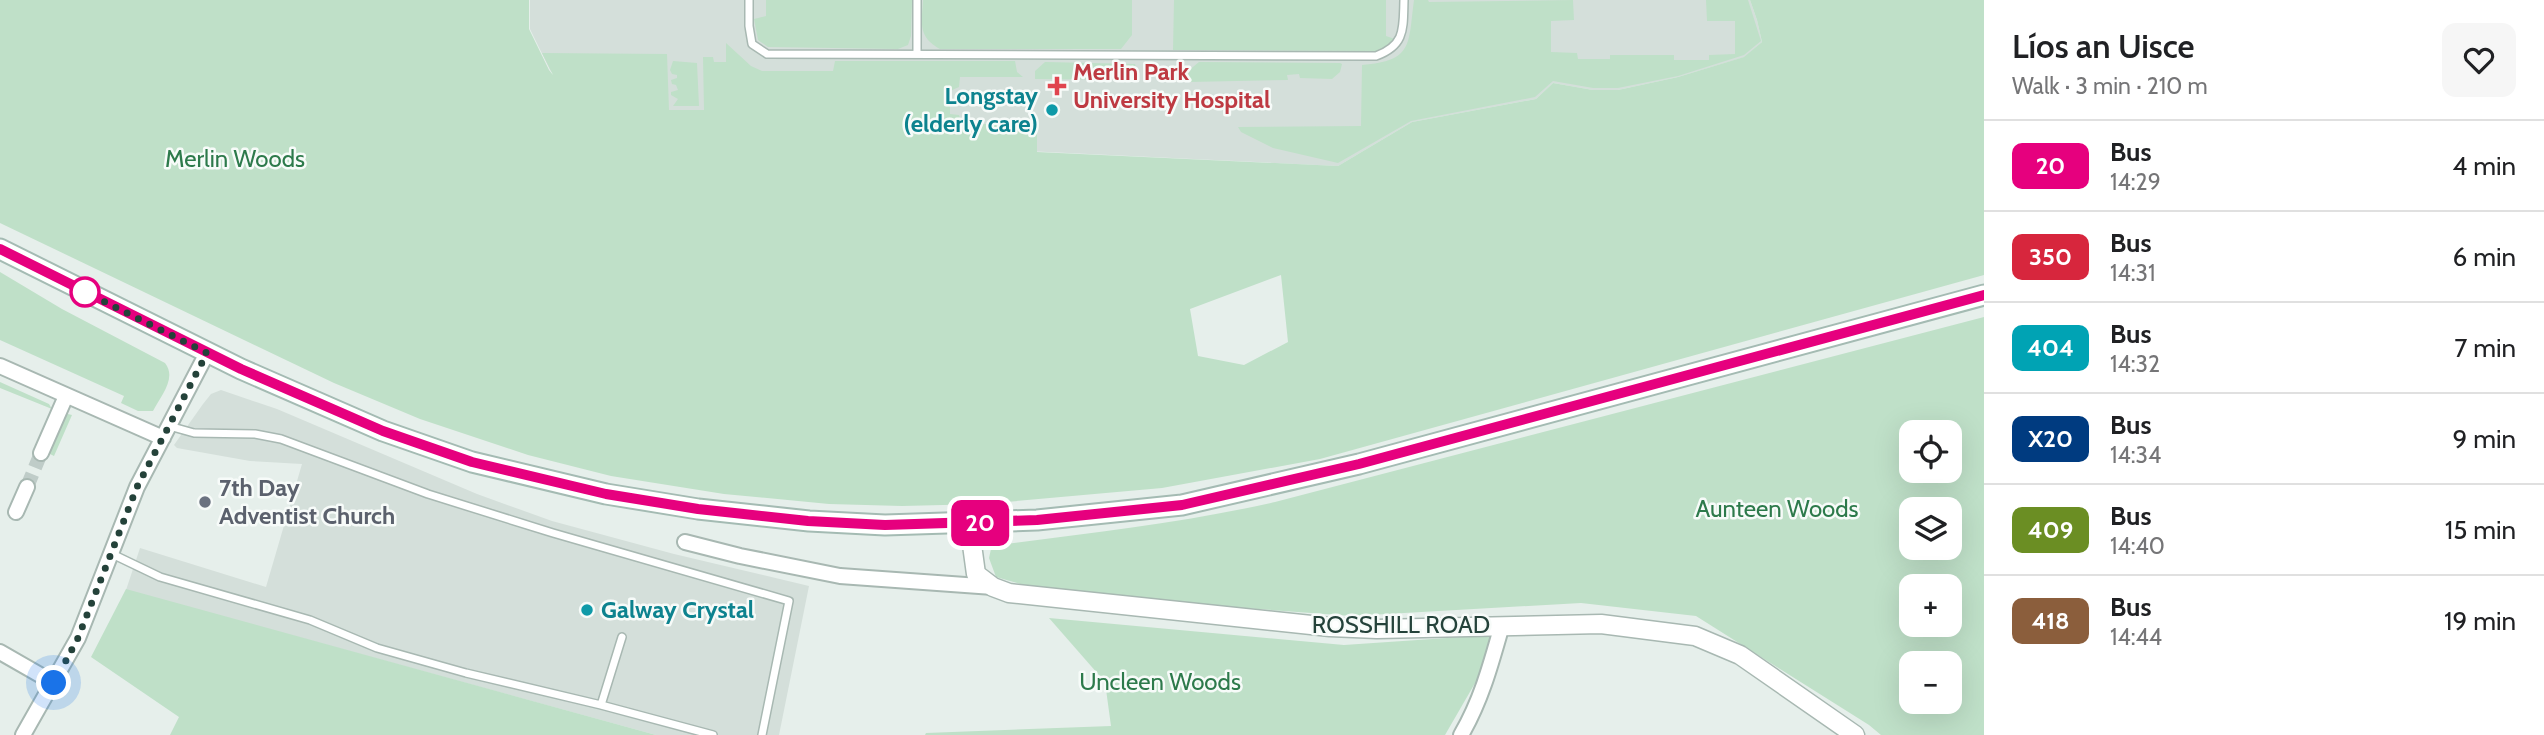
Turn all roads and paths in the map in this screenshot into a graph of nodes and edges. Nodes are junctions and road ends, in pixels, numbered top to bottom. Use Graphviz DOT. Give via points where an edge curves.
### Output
graph roads {
  1 [pos="749,0"];
  2 [pos="917,0"];
  3 [pos="1404,0"];
  4 [pos="917,54"];
  5 [pos="0,249"];
  6 [pos="1984,295"];
  7 [pos="207,353"];
  8 [pos="0,366"];
  9 [pos="66,396"];
  10 [pos="166,432"];
  11 [pos="41,453"];
  12 [pos="27,487"];
  13 [pos="16,512"];
  14 [pos="969,523"];
  15 [pos="685,541"];
  16 [pos="112,554"];
  17 [pos="993,587"];
  18 [pos="1502,625"];
  19 [pos="622,637"];
  20 [pos="0,652"];
  21 [pos="54,683"];
  22 [pos="601,705"];
  23 [pos="23,735"];
  24 [pos="713,735"];
  25 [pos="762,735"];
  26 [pos="1461,735"];
  27 [pos="1855,735"];
  1 -- 4 [label="lane" via="752,44 767,54"];
  2 -- 4 [label="lane"];
  3 -- 4 [label="lane" via="1400,38 1376,56"];
  5 -- 7 [label="main road"];
  6 -- 14 [label="main road" via="1359,464 1182,505"];
  7 -- 10 [label="street"];
  7 -- 14 [label="main road" via="383,431 459,458 606,494 808,521"];
  8 -- 9 [label="street"];
  9 -- 10 [label="street"];
  9 -- 11 [label="street"];
  10 -- 16 [label="street" via="137,487"];
  10 -- 25 [label="lane" via="255,433 281,439 441,498 789,601"];
  12 -- 13 [label="street"];
  14 -- 17 [label="street" via="976,573"];
  15 -- 17 [label="street" via="840,576"];
  16 -- 21 [label="street"];
  16 -- 22 [label="lane" via="160,577 310,620 377,648"];
  17 -- 18 [label="street, ROSSHILL ROAD" via="1009,593 1330,627"];
  18 -- 26 [label="street" via="1474,713"];
  18 -- 27 [label="street, ROSSHILL ROAD" via="1601,624 1695,636 1740,655"];
  19 -- 22 [label="lane"];
  20 -- 21 [label="street"];
  21 -- 23 [label="street"];
  22 -- 24 [label="lane"];
}
